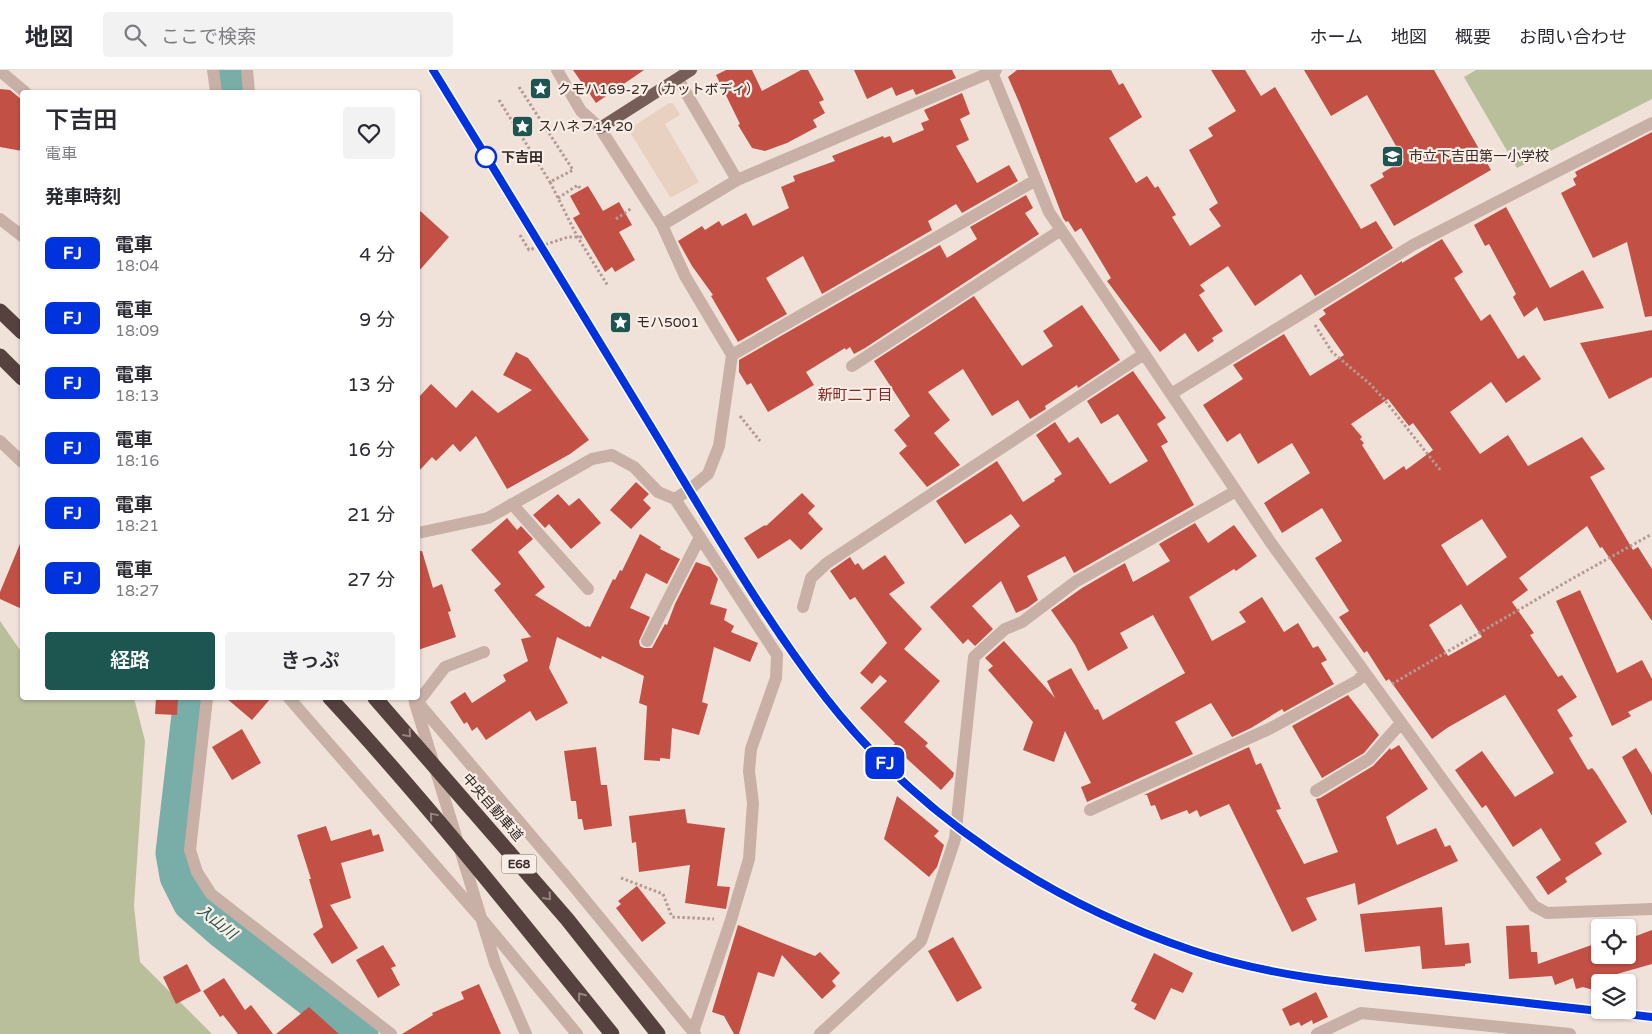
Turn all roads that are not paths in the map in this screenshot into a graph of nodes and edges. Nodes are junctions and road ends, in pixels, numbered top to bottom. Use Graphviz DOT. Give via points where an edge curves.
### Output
graph roads {
  1 [pos="213,70"];
  2 [pos="247,70"];
  3 [pos="557,70"];
  4 [pos="691,70"];
  5 [pos="0,71"];
  6 [pos="993,71"];
  7 [pos="678,79"];
  8 [pos="23,90"];
  9 [pos="216,90"];
  10 [pos="250,90"];
  11 [pos="1652,123"];
  12 [pos="600,128"];
  13 [pos="737,180"];
  14 [pos="1036,180"];
  15 [pos="0,219"];
  16 [pos="662,225"];
  17 [pos="1061,230"];
  18 [pos="20,234"];
  19 [pos="0,311"];
  20 [pos="20,330"];
  21 [pos="1144,354"];
  22 [pos="732,355"];
  23 [pos="0,356"];
  24 [pos="852,366"];
  25 [pos="20,376"];
  26 [pos="1171,394"];
  27 [pos="0,441"];
  28 [pos="20,460"];
  29 [pos="1236,491"];
  30 [pos="675,499"];
  31 [pos="512,504"];
  32 [pos="420,532"];
  33 [pos="699,539"];
  34 [pos="588,589"];
  35 [pos="803,607"];
  36 [pos="647,641"];
  37 [pos="484,652"];
  38 [pos="1365,673"];
  39 [pos="420,694"];
  40 [pos="207,700"];
  41 [pos="291,700"];
  42 [pos="332,700"];
  43 [pos="377,700"];
  44 [pos="415,700"];
  45 [pos="416,700"];
  46 [pos="1400,722"];
  47 [pos="1316,791"];
  48 [pos="1090,810"];
  49 [pos="1652,909"];
  50 [pos="480,917"];
  51 [pos="694,1033"];
  52 [pos="391,1034"];
  53 [pos="526,1034"];
  54 [pos="577,1034"];
  55 [pos="612,1034"];
  56 [pos="658,1034"];
  57 [pos="820,1034"];
  58 [pos="1317,1034"];
  59 [pos="1570,1034"];
  1 -- 9 [label="street"];
  2 -- 10 [label="street"];
  3 -- 12 [label="street" via="581,111"];
  4 -- 7 [label="main road"];
  5 -- 8 [label="street"];
  6 -- 13 [label="street"];
  6 -- 14 [label="street"];
  7 -- 12 [label="main road"];
  7 -- 13 [label="street"];
  11 -- 26 [label="street" via="1413,245"];
  12 -- 16 [label="street"];
  13 -- 16 [label="street"];
  14 -- 17 [label="street" via="1049,212"];
  14 -- 22 [label="street"];
  15 -- 18 [label="street"];
  16 -- 22 [label="street" via="685,276"];
  17 -- 21 [label="street"];
  17 -- 24 [label="street"];
  19 -- 20 [label="highway"];
  21 -- 26 [label="street"];
  21 -- 35 [label="street" via="826,563 812,578"];
  22 -- 30 [label="street" via="719,446 708,474"];
  23 -- 25 [label="highway"];
  26 -- 29 [label="street"];
  27 -- 28 [label="street"];
  29 -- 38 [label="street"];
  29 -- 57 [label="street" via="1075,582 1022,622 1005,629 974,657 955,839 920,941"];
  30 -- 31 [label="street" via="658,492 634,467 612,455 592,459"];
  30 -- 33 [label="street"];
  31 -- 32 [label="street" via="488,518"];
  31 -- 34 [label="street"];
  33 -- 36 [label="street"];
  33 -- 51 [label="street" via="776,655 776,678 751,749 749,771 753,803 749,859"];
  37 -- 39 [label="street" via="445,667"];
  38 -- 46 [label="street"];
  38 -- 48 [label="street" via="1357,681 1271,728"];
  40 -- 52 [label="street" via="190,850 197,872 211,894"];
  41 -- 50 [label="street"];
  55 -- 42 [label="highway, E68, one-way, bridge" via="384,757"];
  43 -- 56 [label="highway, 中央自動車道 / E68, one-way, bridge" via="567,919"];
  44 -- 50 [label="street"];
  45 -- 51 [label="street"];
  46 -- 47 [label="street" via="1369,759"];
  46 -- 49 [label="street" via="1534,906 1547,913"];
  50 -- 53 [label="street" via="495,963"];
  50 -- 54 [label="street"];
  58 -- 59 [label="street" via="1361,1013"];
}
